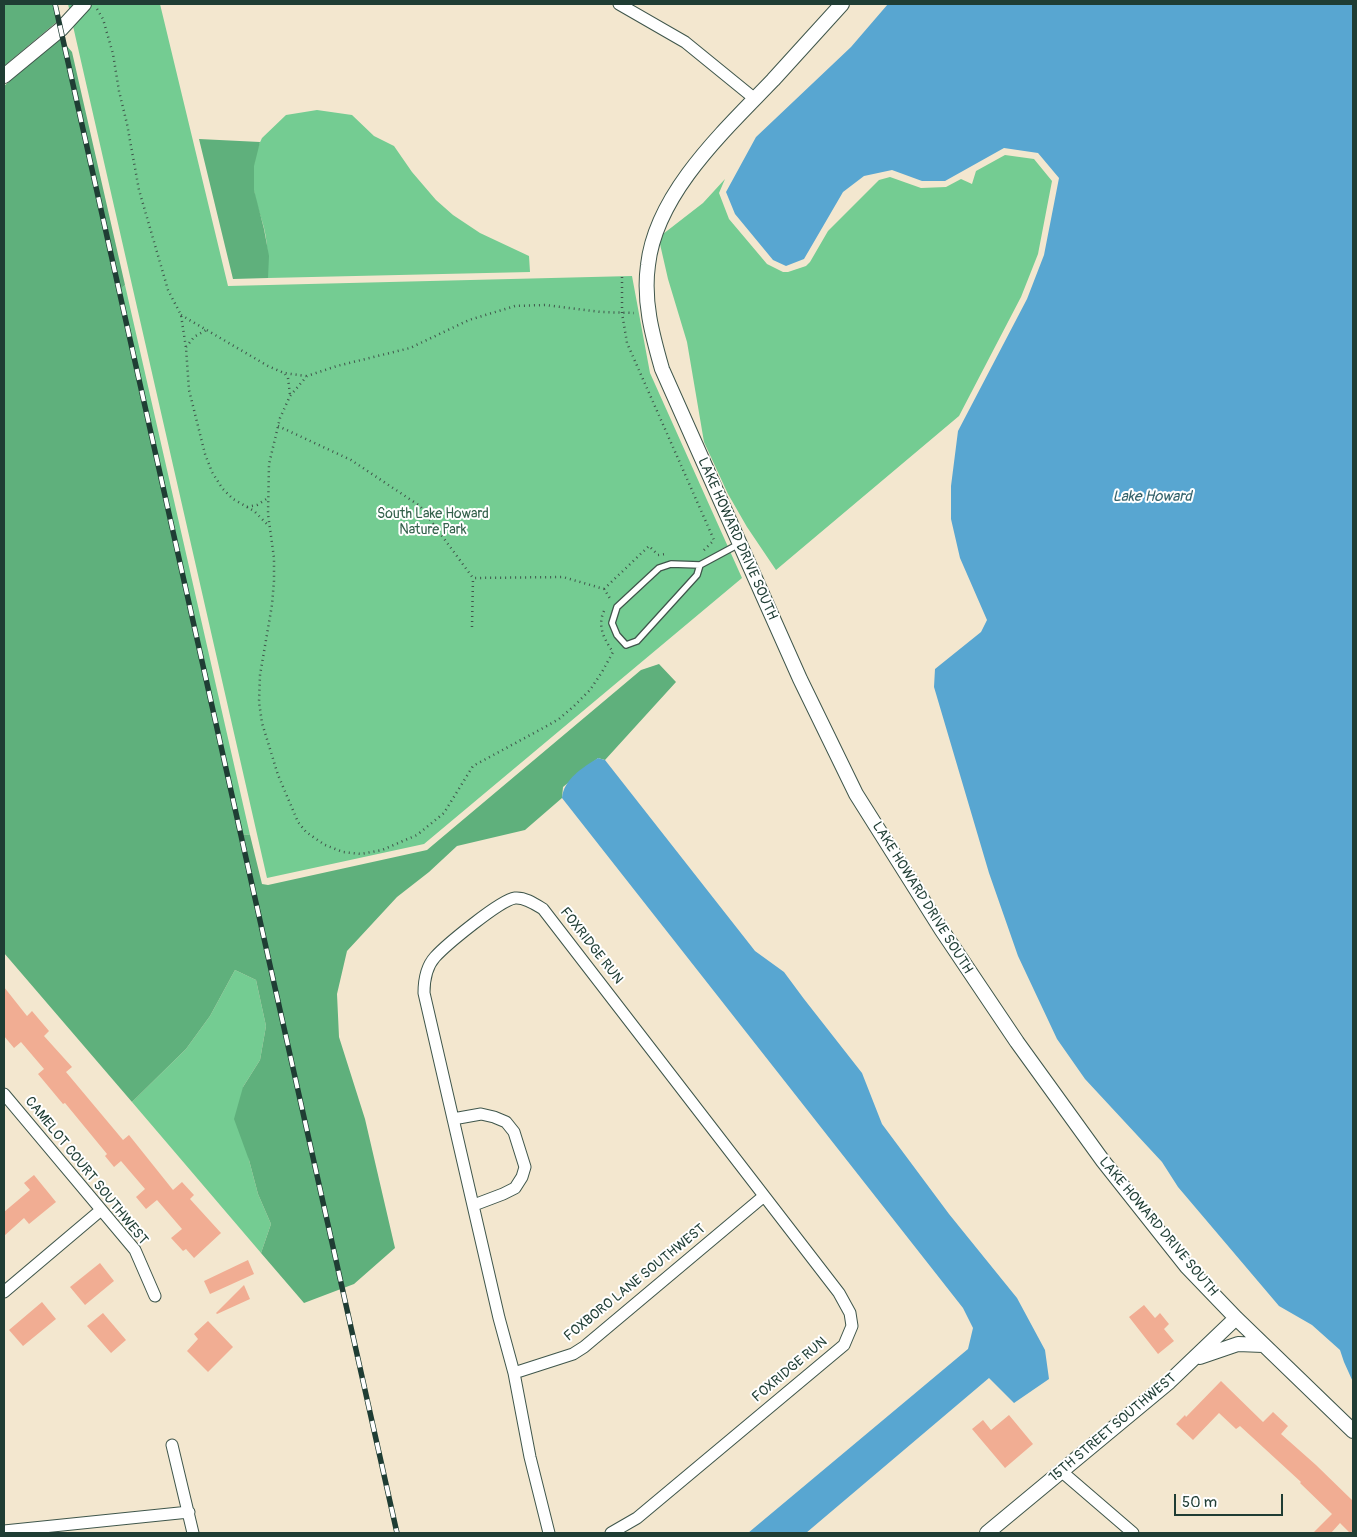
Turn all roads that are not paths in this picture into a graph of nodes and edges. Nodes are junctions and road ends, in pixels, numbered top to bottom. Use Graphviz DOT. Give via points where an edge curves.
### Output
graph roads {
  1 [pos="84,4"];
  2 [pos="619,4"];
  3 [pos="842,4"];
  4 [pos="4,76"];
  5 [pos="755,99"];
  6 [pos="739,544"];
  7 [pos="700,564"];
  8 [pos="4,1094"];
  9 [pos="453,1119"];
  10 [pos="764,1196"];
  11 [pos="474,1205"];
  12 [pos="101,1210"];
  13 [pos="4,1292"];
  14 [pos="155,1296"];
  15 [pos="1236,1318"];
  16 [pos="1263,1345"];
  17 [pos="1195,1359"];
  18 [pos="514,1374"];
  19 [pos="1353,1431"];
  20 [pos="172,1445"];
  21 [pos="1061,1470"];
  22 [pos="188,1512"];
  23 [pos="4,1531"];
  24 [pos="194,1533"];
  25 [pos="549,1533"];
  26 [pos="610,1533"];
  27 [pos="987,1533"];
  28 [pos="1133,1533"];
  1 -- 4 [label="street"];
  2 -- 5 [label="street" via="685,42"];
  3 -- 5 [label="street, LAKE HOWARD DRIVE SOUTH"];
  5 -- 6 [label="street, LAKE HOWARD DRIVE SOUTH" via="696,164 662,214 654,238 646,294 662,369"];
  6 -- 7 [label="lane"];
  6 -- 15 [label="street, LAKE HOWARD DRIVE SOUTH" via="856,794 904,872 972,976 1102,1161 1187,1266"];
  7 -- 7 [label="lane" via="671,564 659,568 617,607 612,622 626,645 637,642 697,575"];
  8 -- 12 [label="street, CAMELOT COURT SOUTHWEST"];
  9 -- 10 [label="street, FOXRIDGE RUN" via="424,993 428,968 439,954 506,900 516,898 533,902 543,909"];
  9 -- 11 [label="street, FOXRIDGE RUN"];
  9 -- 11 [label="street" via="481,1114 506,1122 514,1132 525,1167 515,1188"];
  10 -- 18 [label="street, FOXBORO LANE SOUTHWEST" via="584,1347 573,1354"];
  10 -- 26 [label="street, FOXRIDGE RUN" via="839,1293 850,1313 852,1326 844,1344 637,1518"];
  11 -- 18 [label="street, FOXRIDGE RUN"];
  12 -- 13 [label="street"];
  12 -- 14 [label="street, CAMELOT COURT SOUTHWEST" via="135,1250"];
  15 -- 16 [label="street, LAKE HOWARD DRIVE SOUTH"];
  15 -- 17 [label="street, 15TH STREET SOUTHWEST"];
  16 -- 17 [label="street" via="1238,1344"];
  16 -- 19 [label="street, LAKE HOWARD DRIVE SOUTH"];
  17 -- 21 [label="street, 15TH STREET SOUTHWEST"];
  18 -- 25 [label="street, FOXRIDGE RUN"];
  20 -- 22 [label="street"];
  21 -- 27 [label="street, 15TH STREET SOUTHWEST"];
  21 -- 28 [label="street"];
  22 -- 23 [label="street"];
  22 -- 24 [label="street"];
}
